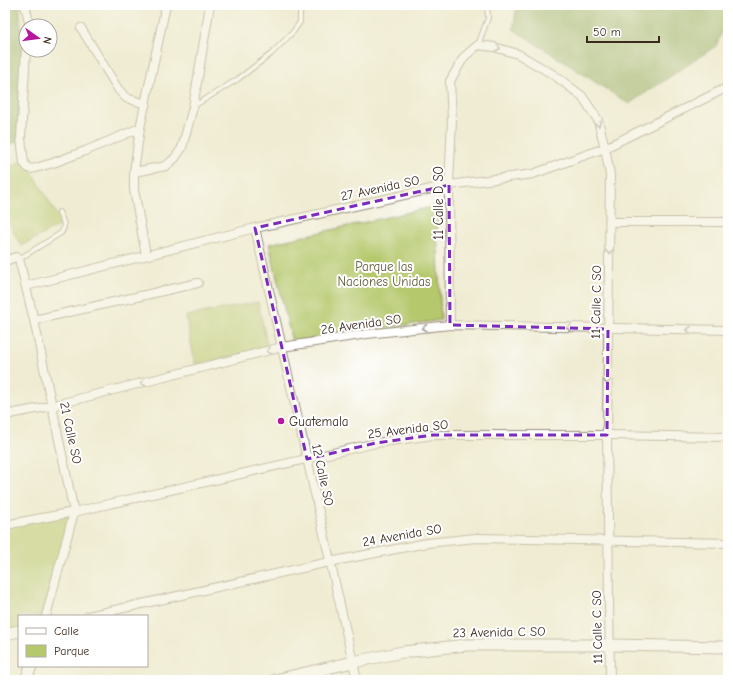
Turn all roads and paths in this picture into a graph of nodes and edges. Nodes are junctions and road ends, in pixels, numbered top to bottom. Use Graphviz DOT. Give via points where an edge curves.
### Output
graph roads {
  1 [pos="26,5"];
  2 [pos="166,5"];
  3 [pos="210,5"];
  4 [pos="300,5"];
  5 [pos="486,5"];
  6 [pos="28,18"];
  7 [pos="81,28"];
  8 [pos="478,45"];
  9 [pos="26,58"];
  10 [pos="728,87"];
  11 [pos="146,104"];
  12 [pos="193,107"];
  13 [pos="140,128"];
  14 [pos="605,148"];
  15 [pos="134,172"];
  16 [pos="449,185"];
  17 [pos="59,212"];
  18 [pos="610,222"];
  19 [pos="728,222"];
  20 [pos="255,228"];
  21 [pos="146,255"];
  22 [pos="18,258"];
  23 [pos="5,260"];
  24 [pos="198,283"];
  25 [pos="26,286"];
  26 [pos="34,320"];
  27 [pos="450,325"];
  28 [pos="608,329"];
  29 [pos="728,330"];
  30 [pos="282,347"];
  31 [pos="51,406"];
  32 [pos="5,415"];
  33 [pos="607,435"];
  34 [pos="728,437"];
  35 [pos="307,459"];
  36 [pos="74,512"];
  37 [pos="5,525"];
  38 [pos="608,541"];
  39 [pos="728,543"];
  40 [pos="329,562"];
  41 [pos="46,615"];
  42 [pos="92,615"];
  43 [pos="18,631"];
  44 [pos="5,634"];
  45 [pos="610,645"];
  46 [pos="728,647"];
  47 [pos="353,662"];
  48 [pos="31,667"];
  49 [pos="26,680"];
  50 [pos="275,680"];
  51 [pos="357,680"];
  52 [pos="610,680"];
  1 -- 6 [label="street"];
  2 -- 11 [label="street"];
  3 -- 12 [label="street"];
  4 -- 12 [label="lane" via="300,22 271,54 238,79"];
  5 -- 8 [label="lane" via="488,18"];
  7 -- 11 [label="street" via="118,89 126,98"];
  8 -- 14 [label="street, 11 Calle C SO, one-way" via="518,54 582,96 598,120"];
  8 -- 16 [label="street, 11 Calle D SO" via="464,57 450,82 452,120"];
  9 -- 13 [label="street" via="21,138 24,163 28,168 53,163"];
  10 -- 14 [label="street, 27 Avenida SO"];
  11 -- 13 [label="street"];
  12 -- 15 [label="street" via="182,148 175,158 166,166"];
  13 -- 15 [label="street"];
  14 -- 16 [label="street, 27 Avenida SO" via="533,174"];
  14 -- 18 [label="street, 11 Calle C SO" via="610,175"];
  15 -- 21 [label="street" via="134,190"];
  16 -- 20 [label="street, 27 Avenida SO"];
  16 -- 27 [label="street, 11 Calle D SO"];
  17 -- 22 [label="lane" via="65,226 61,233"];
  18 -- 19 [label="street"];
  18 -- 28 [label="street, 11 Calle C SO, one-way"];
  20 -- 21 [label="street, 27 Avenida SO"];
  20 -- 30 [label="street, 12 Calle SO"];
  21 -- 25 [label="street, 27 Avenida SO"];
  22 -- 23 [label="street"];
  22 -- 25 [label="street, 21 Calle SO"];
  24 -- 26 [label="street"];
  25 -- 26 [label="street, 21 Calle SO"];
  26 -- 31 [label="street, 21 Calle SO"];
  28 -- 27 [label="street, 26 Avenida SO, one-way"];
  27 -- 30 [label="street, 26 Avenida SO, one-way"];
  29 -- 28 [label="street, 26 Avenida SO, one-way"];
  28 -- 33 [label="street, 11 Calle C SO, one-way"];
  30 -- 31 [label="street, 26 Avenida SO, one-way"];
  30 -- 35 [label="street, 12 Calle SO"];
  31 -- 32 [label="street, 26 Avenida SO"];
  31 -- 36 [label="street, 21 Calle SO"];
  33 -- 34 [label="street, 25 Avenida SO"];
  33 -- 35 [label="street, 25 Avenida SO" via="433,436 376,443"];
  33 -- 38 [label="street, 11 Calle C SO"];
  35 -- 36 [label="street, 25 Avenida SO"];
  35 -- 40 [label="street, 12 Calle SO"];
  36 -- 37 [label="street, 25 Avenida SO"];
  36 -- 41 [label="street, 21 Calle SO"];
  38 -- 39 [label="street, 24 Avenida SO"];
  38 -- 40 [label="street, 24 Avenida SO" via="476,538 427,543"];
  38 -- 45 [label="street, 11 Calle C SO"];
  40 -- 42 [label="street, 24 Avenida SO"];
  40 -- 47 [label="street, 12 Calle SO"];
  43 -- 44 [label="street"];
  45 -- 46 [label="street, 23 Avenida C SO"];
  45 -- 47 [label="street, 23 Avenida C SO" via="467,645 403,652"];
  45 -- 52 [label="street, 11 Calle C SO"];
  47 -- 50 [label="street, 23 Avenida C SO"];
  47 -- 51 [label="street, 12 Calle SO"];
  48 -- 49 [label="street"];
}
